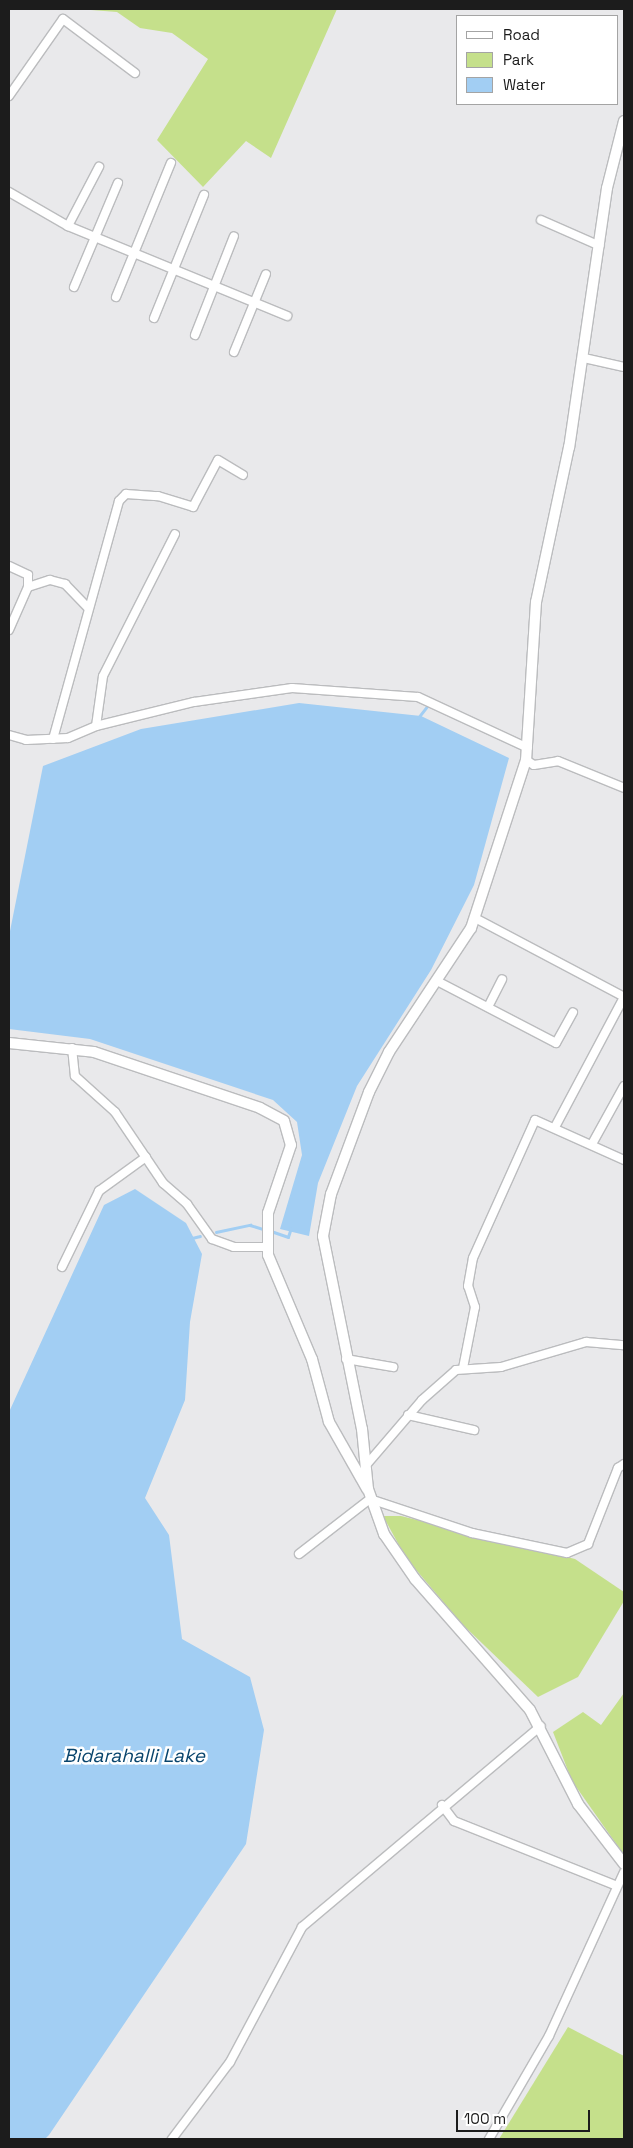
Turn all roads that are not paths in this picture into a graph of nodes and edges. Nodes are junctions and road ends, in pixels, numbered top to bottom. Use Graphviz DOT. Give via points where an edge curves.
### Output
graph roads {
  1 [pos="135,73"];
  2 [pos="9,96"];
  3 [pos="624,122"];
  4 [pos="171,163"];
  5 [pos="98,167"];
  6 [pos="118,183"];
  7 [pos="9,192"];
  8 [pos="204,196"];
  9 [pos="541,220"];
  10 [pos="68,226"];
  11 [pos="234,236"];
  12 [pos="94,237"];
  13 [pos="600,246"];
  14 [pos="134,254"];
  15 [pos="173,270"];
  16 [pos="266,274"];
  17 [pos="74,287"];
  18 [pos="214,287"];
  19 [pos="116,297"];
  20 [pos="254,303"];
  21 [pos="287,316"];
  22 [pos="154,318"];
  23 [pos="195,335"];
  24 [pos="234,352"];
  25 [pos="584,358"];
  26 [pos="624,367"];
  27 [pos="243,475"];
  28 [pos="175,534"];
  29 [pos="9,566"];
  30 [pos="28,587"];
  31 [pos="88,608"];
  32 [pos="9,630"];
  33 [pos="96,726"];
  34 [pos="9,735"];
  35 [pos="53,739"];
  36 [pos="528,748"];
  37 [pos="526,760"];
  38 [pos="624,788"];
  39 [pos="475,918"];
  40 [pos="502,979"];
  41 [pos="437,980"];
  42 [pos="624,997"];
  43 [pos="488,1007"];
  44 [pos="573,1012"];
  45 [pos="9,1044"];
  46 [pos="72,1048"];
  47 [pos="624,1086"];
  48 [pos="555,1127"];
  49 [pos="592,1144"];
  50 [pos="146,1158"];
  51 [pos="624,1160"];
  52 [pos="266,1247"];
  53 [pos="62,1267"];
  54 [pos="624,1345"];
  55 [pos="346,1358"];
  56 [pos="393,1368"];
  57 [pos="463,1368"];
  58 [pos="408,1414"];
  59 [pos="474,1430"];
  60 [pos="368,1463"];
  61 [pos="624,1464"];
  62 [pos="369,1494"];
  63 [pos="299,1554"];
  64 [pos="541,1726"];
  65 [pos="442,1805"];
  66 [pos="624,1864"];
  67 [pos="624,1872"];
  68 [pos="617,1886"];
  69 [pos="172,2139"];
  70 [pos="489,2139"];
  1 -- 2 [label="street" via="63,19"];
  3 -- 13 [label="street" via="607,188"];
  4 -- 14 [label="street"];
  5 -- 10 [label="street"];
  6 -- 12 [label="street"];
  7 -- 10 [label="street"];
  8 -- 15 [label="street"];
  9 -- 13 [label="street"];
  10 -- 12 [label="street"];
  11 -- 18 [label="street"];
  12 -- 14 [label="street"];
  12 -- 17 [label="street"];
  13 -- 25 [label="street"];
  14 -- 15 [label="street"];
  14 -- 19 [label="street"];
  15 -- 18 [label="street"];
  15 -- 22 [label="street"];
  16 -- 20 [label="street"];
  18 -- 20 [label="street"];
  18 -- 23 [label="street"];
  20 -- 21 [label="street"];
  20 -- 24 [label="street"];
  25 -- 26 [label="street"];
  25 -- 36 [label="street" via="536,602"];
  27 -- 31 [label="street" via="218,460 193,507 158,496 126,494 119,500"];
  28 -- 33 [label="street" via="103,676"];
  29 -- 30 [label="street" via="28,575"];
  30 -- 31 [label="street" via="60,580"];
  30 -- 32 [label="street"];
  31 -- 35 [label="street"];
  33 -- 35 [label="street" via="75,736"];
  33 -- 36 [label="street" via="194,702 280,688 409,696"];
  34 -- 35 [label="street"];
  36 -- 37 [label="street"];
  37 -- 38 [label="street" via="534,765 558,761"];
  37 -- 39 [label="street"];
  39 -- 41 [label="street"];
  39 -- 42 [label="street"];
  40 -- 43 [label="street"];
  41 -- 43 [label="street"];
  41 -- 55 [label="street" via="375,1079 328,1205 324,1246"];
  42 -- 48 [label="street"];
  43 -- 44 [label="street" via="556,1043"];
  45 -- 46 [label="street"];
  46 -- 50 [label="street" via="75,1076 115,1112"];
  46 -- 52 [label="street" via="280,1118 288,1126 291,1145 268,1212"];
  47 -- 49 [label="street"];
  48 -- 49 [label="street"];
  48 -- 57 [label="street" via="538,1119 533,1122 476,1249 468,1286 475,1307"];
  49 -- 51 [label="street"];
  50 -- 52 [label="street" via="212,1238 234,1247"];
  50 -- 53 [label="street" via="99,1191"];
  52 -- 62 [label="street" via="312,1360 329,1422"];
  54 -- 57 [label="street" via="586,1342 501,1367"];
  55 -- 56 [label="street"];
  55 -- 60 [label="street"];
  57 -- 58 [label="street"];
  58 -- 59 [label="street"];
  58 -- 60 [label="street"];
  60 -- 62 [label="street"];
  61 -- 62 [label="street" via="618,1468 588,1544 567,1553 472,1533"];
  62 -- 63 [label="street"];
  62 -- 64 [label="street" via="384,1534 415,1579"];
  64 -- 65 [label="street"];
  64 -- 66 [label="street" via="578,1804"];
  65 -- 68 [label="street" via="454,1821"];
  65 -- 69 [label="street" via="362,1880 302,1927 230,2062"];
  67 -- 68 [label="street"];
  68 -- 70 [label="street" via="549,2036"];
}
